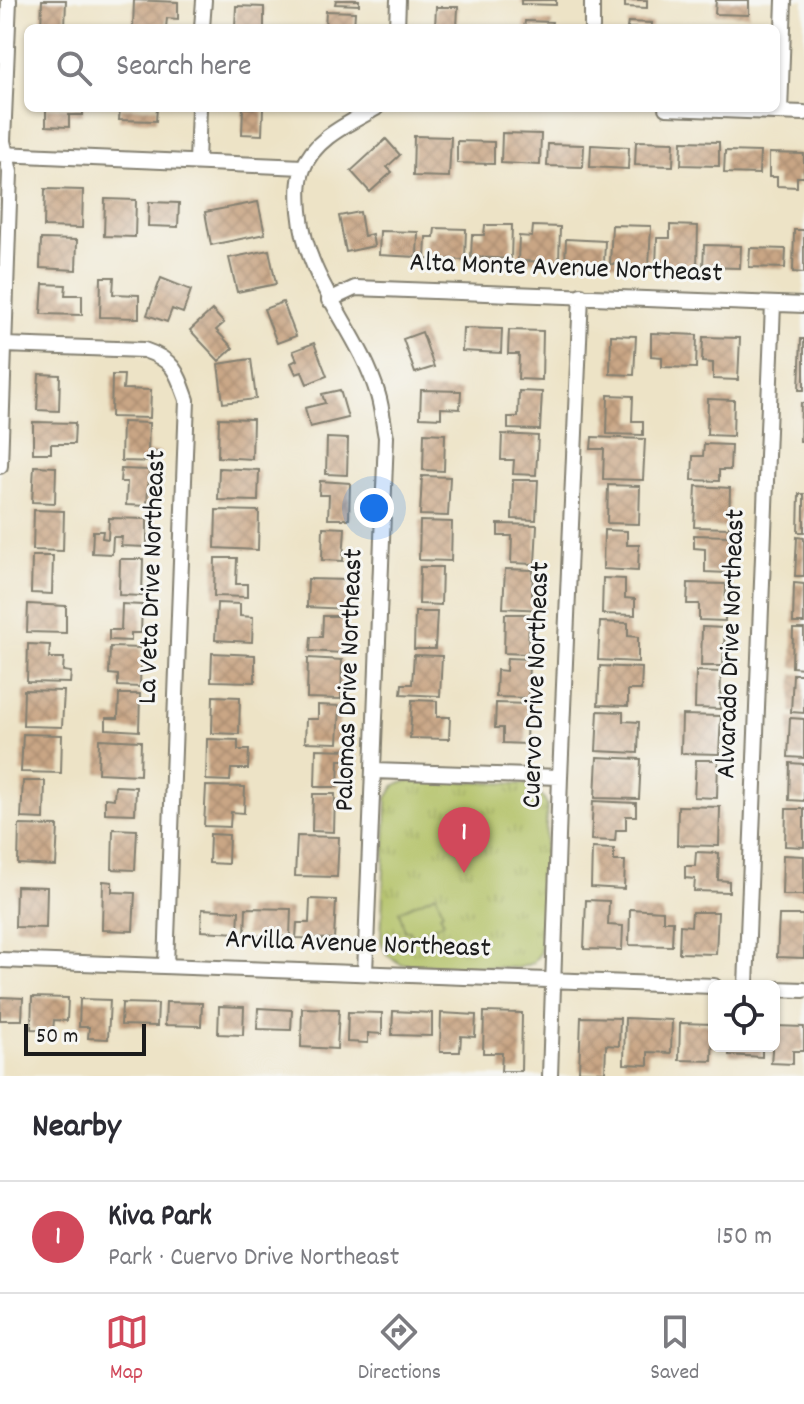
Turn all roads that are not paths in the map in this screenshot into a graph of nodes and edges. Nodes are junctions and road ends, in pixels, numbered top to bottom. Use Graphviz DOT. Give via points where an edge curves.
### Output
graph roads {
  1 [pos="9,0"];
  2 [pos="204,0"];
  3 [pos="398,0"];
  4 [pos="592,0"];
  5 [pos="784,0"];
  6 [pos="202,24"];
  7 [pos="397,24"];
  8 [pos="592,24"];
  9 [pos="199,112"];
  10 [pos="369,112"];
  11 [pos="780,112"];
  12 [pos="804,113"];
  13 [pos="3,154"];
  14 [pos="197,162"];
  15 [pos="303,167"];
  16 [pos="581,295"];
  17 [pos="329,300"];
  18 [pos="773,304"];
  19 [pos="804,305"];
  20 [pos="5,345"];
  21 [pos="0,466"];
  22 [pos="373,771"];
  23 [pos="560,777"];
  24 [pos="0,960"];
  25 [pos="166,965"];
  26 [pos="365,973"];
  27 [pos="553,980"];
  28 [pos="746,980"];
  29 [pos="708,986"];
  30 [pos="780,989"];
  31 [pos="804,990"];
  32 [pos="550,1076"];
  1 -- 13 [label="street"];
  2 -- 6 [label="street"];
  3 -- 7 [label="street"];
  4 -- 8 [label="street"];
  5 -- 11 [label="street"];
  9 -- 14 [label="street"];
  10 -- 15 [label="street" via="320,144"];
  11 -- 12 [label="street"];
  13 -- 14 [label="street"];
  13 -- 20 [label="street" via="10,172"];
  14 -- 15 [label="street"];
  15 -- 17 [label="street, Palomas Drive Northeast" via="301,223 308,256"];
  16 -- 17 [label="street, Alta Monte Avenue Northeast" via="355,288"];
  16 -- 18 [label="street, Alta Monte Avenue Northeast"];
  16 -- 23 [label="street, Cuervo Drive Northeast"];
  17 -- 22 [label="street, Palomas Drive Northeast" via="352,335 378,394 386,437"];
  18 -- 19 [label="street, Alta Monte Avenue Northeast"];
  18 -- 28 [label="street, Alvarado Drive Northeast"];
  20 -- 21 [label="street"];
  20 -- 25 [label="street, La Veta Drive Northeast" via="144,350 163,356 177,372 187,400"];
  22 -- 23 [label="street"];
  22 -- 26 [label="street, Palomas Drive Northeast"];
  23 -- 27 [label="street, Cuervo Drive Northeast"];
  24 -- 25 [label="street, Arvilla Avenue Northeast"];
  25 -- 26 [label="street, Arvilla Avenue Northeast"];
  26 -- 27 [label="street, Arvilla Avenue Northeast"];
  27 -- 29 [label="street, Arvilla Avenue Northeast"];
  27 -- 32 [label="street, Cuervo Drive Northeast"];
  30 -- 31 [label="street"];
}
